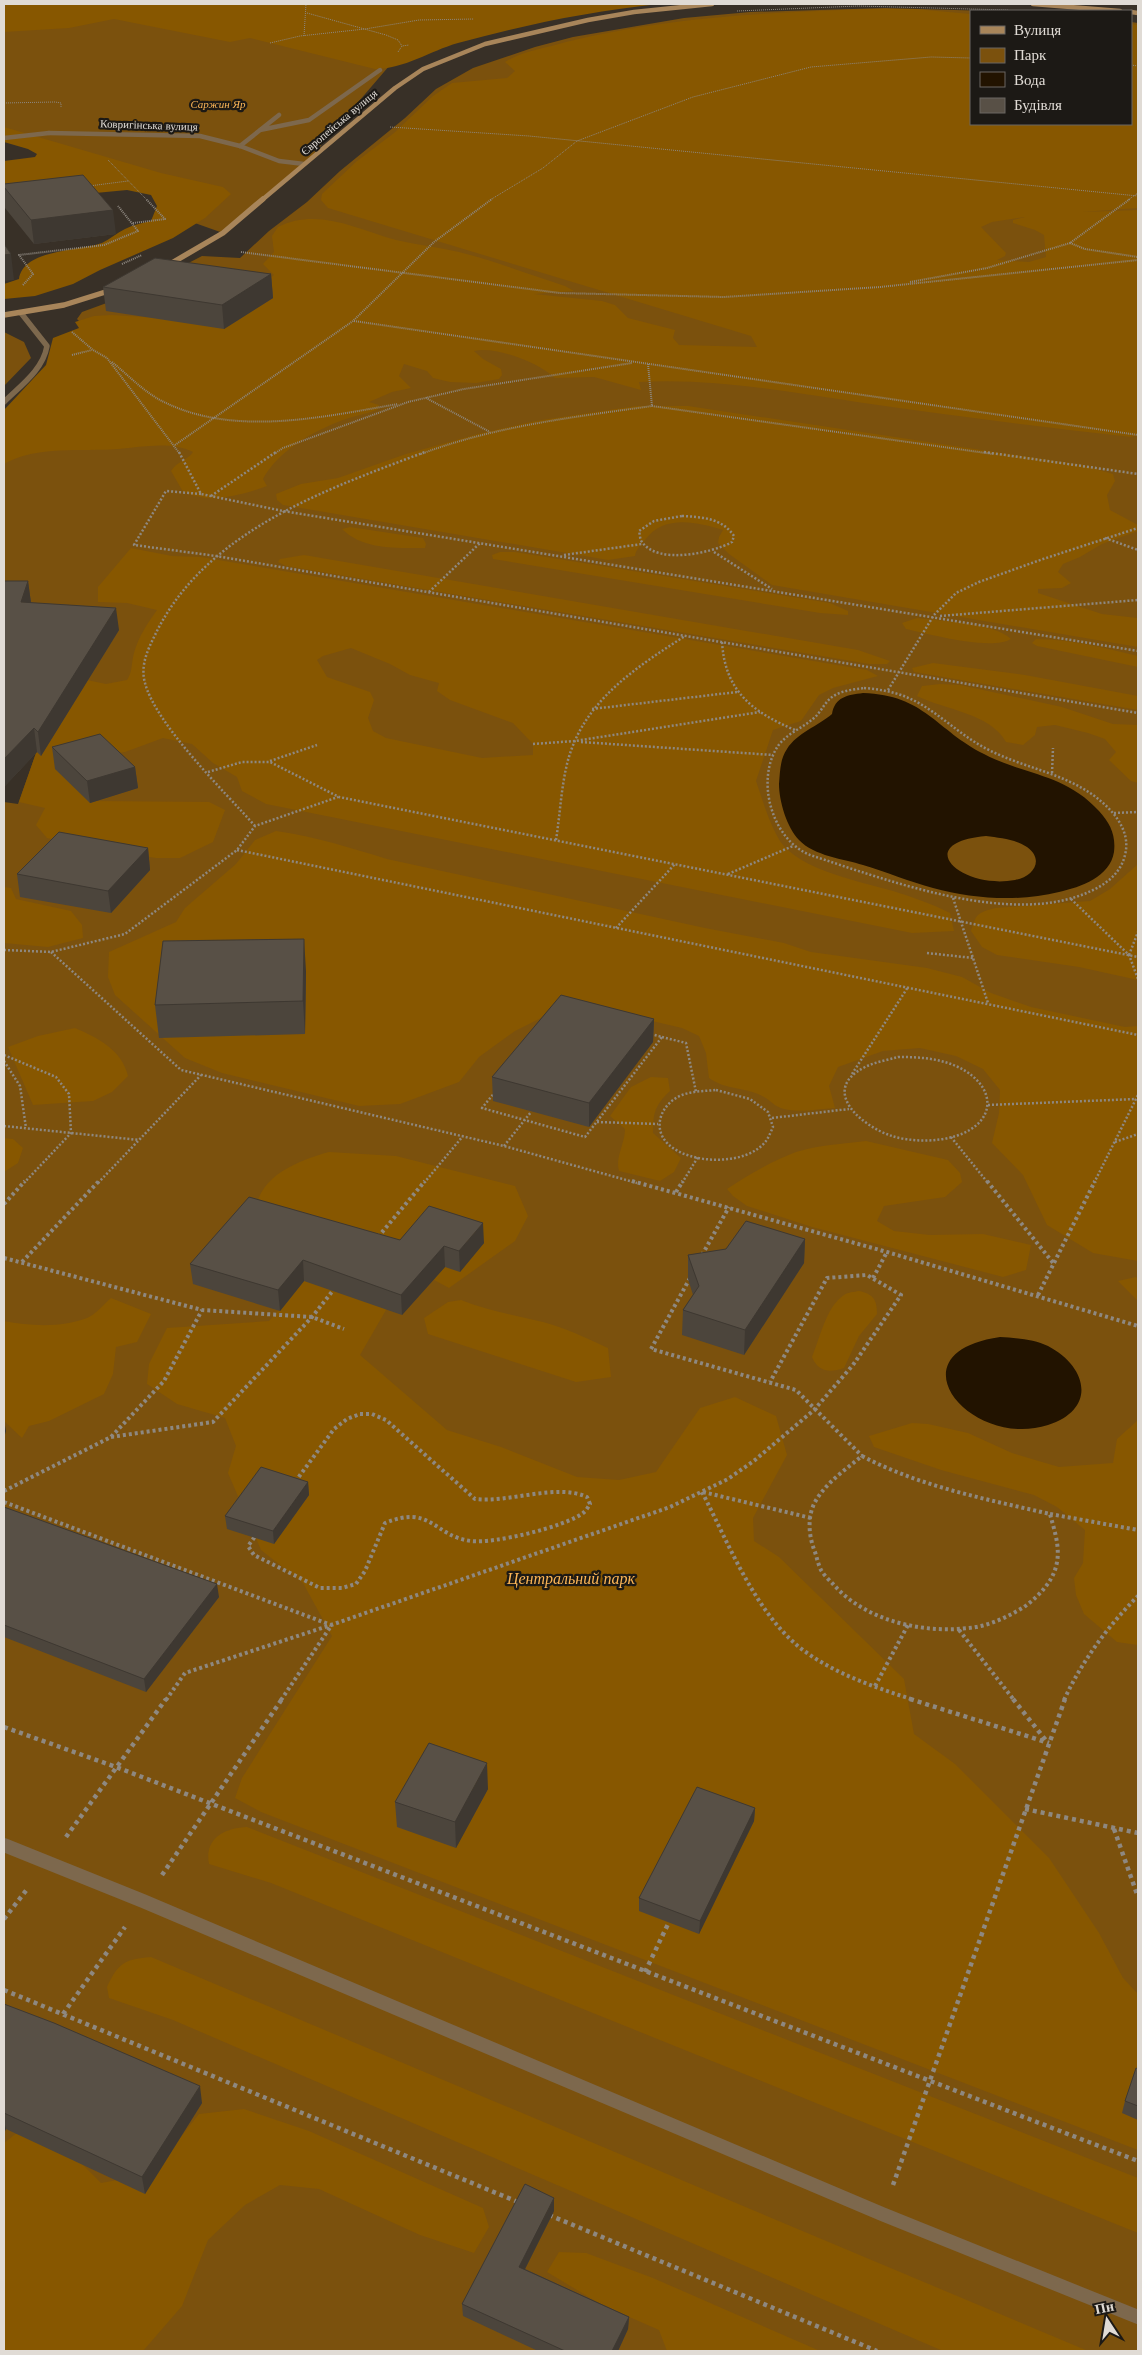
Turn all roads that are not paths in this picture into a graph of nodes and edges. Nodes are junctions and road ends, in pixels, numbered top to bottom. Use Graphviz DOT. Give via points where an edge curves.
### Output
graph roads {
  1 [pos="712,4"];
  2 [pos="1032,4"];
  3 [pos="1107,10"];
  4 [pos="380,70"];
  5 [pos="279,115"];
  6 [pos="260,130"];
  7 [pos="4,138"];
  8 [pos="240,146"];
  9 [pos="304,164"];
  10 [pos="174,263"];
  11 [pos="186,264"];
  12 [pos="162,269"];
  13 [pos="120,287"];
  14 [pos="21,313"];
  15 [pos="4,315"];
  16 [pos="4,402"];
  17 [pos="4,1845"];
  18 [pos="1138,2317"];
  1 -- 9 [label="main road, Європейська вулиця" via="588,20 458,53 423,69 396,88"];
  2 -- 3 [label="main road"];
  4 -- 6 [label="street" via="309,120"];
  5 -- 6 [label="street"];
  6 -- 8 [label="street"];
  7 -- 8 [label="street, Ковригінська вулиця" via="49,133 184,134"];
  8 -- 9 [label="street, Ковригінська вулиця" via="279,161"];
  9 -- 10 [label="main road, Європейська вулиця" via="222,232"];
  10 -- 11 [label="street"];
  10 -- 12 [label="main road, Європейська вулиця"];
  13 -- 14 [label="main road" via="76,302"];
  14 -- 15 [label="main road"];
  14 -- 16 [label="street" via="47,346 47,351 41,363"];
  17 -- 18 [label="street" via="882,2214"];
}
